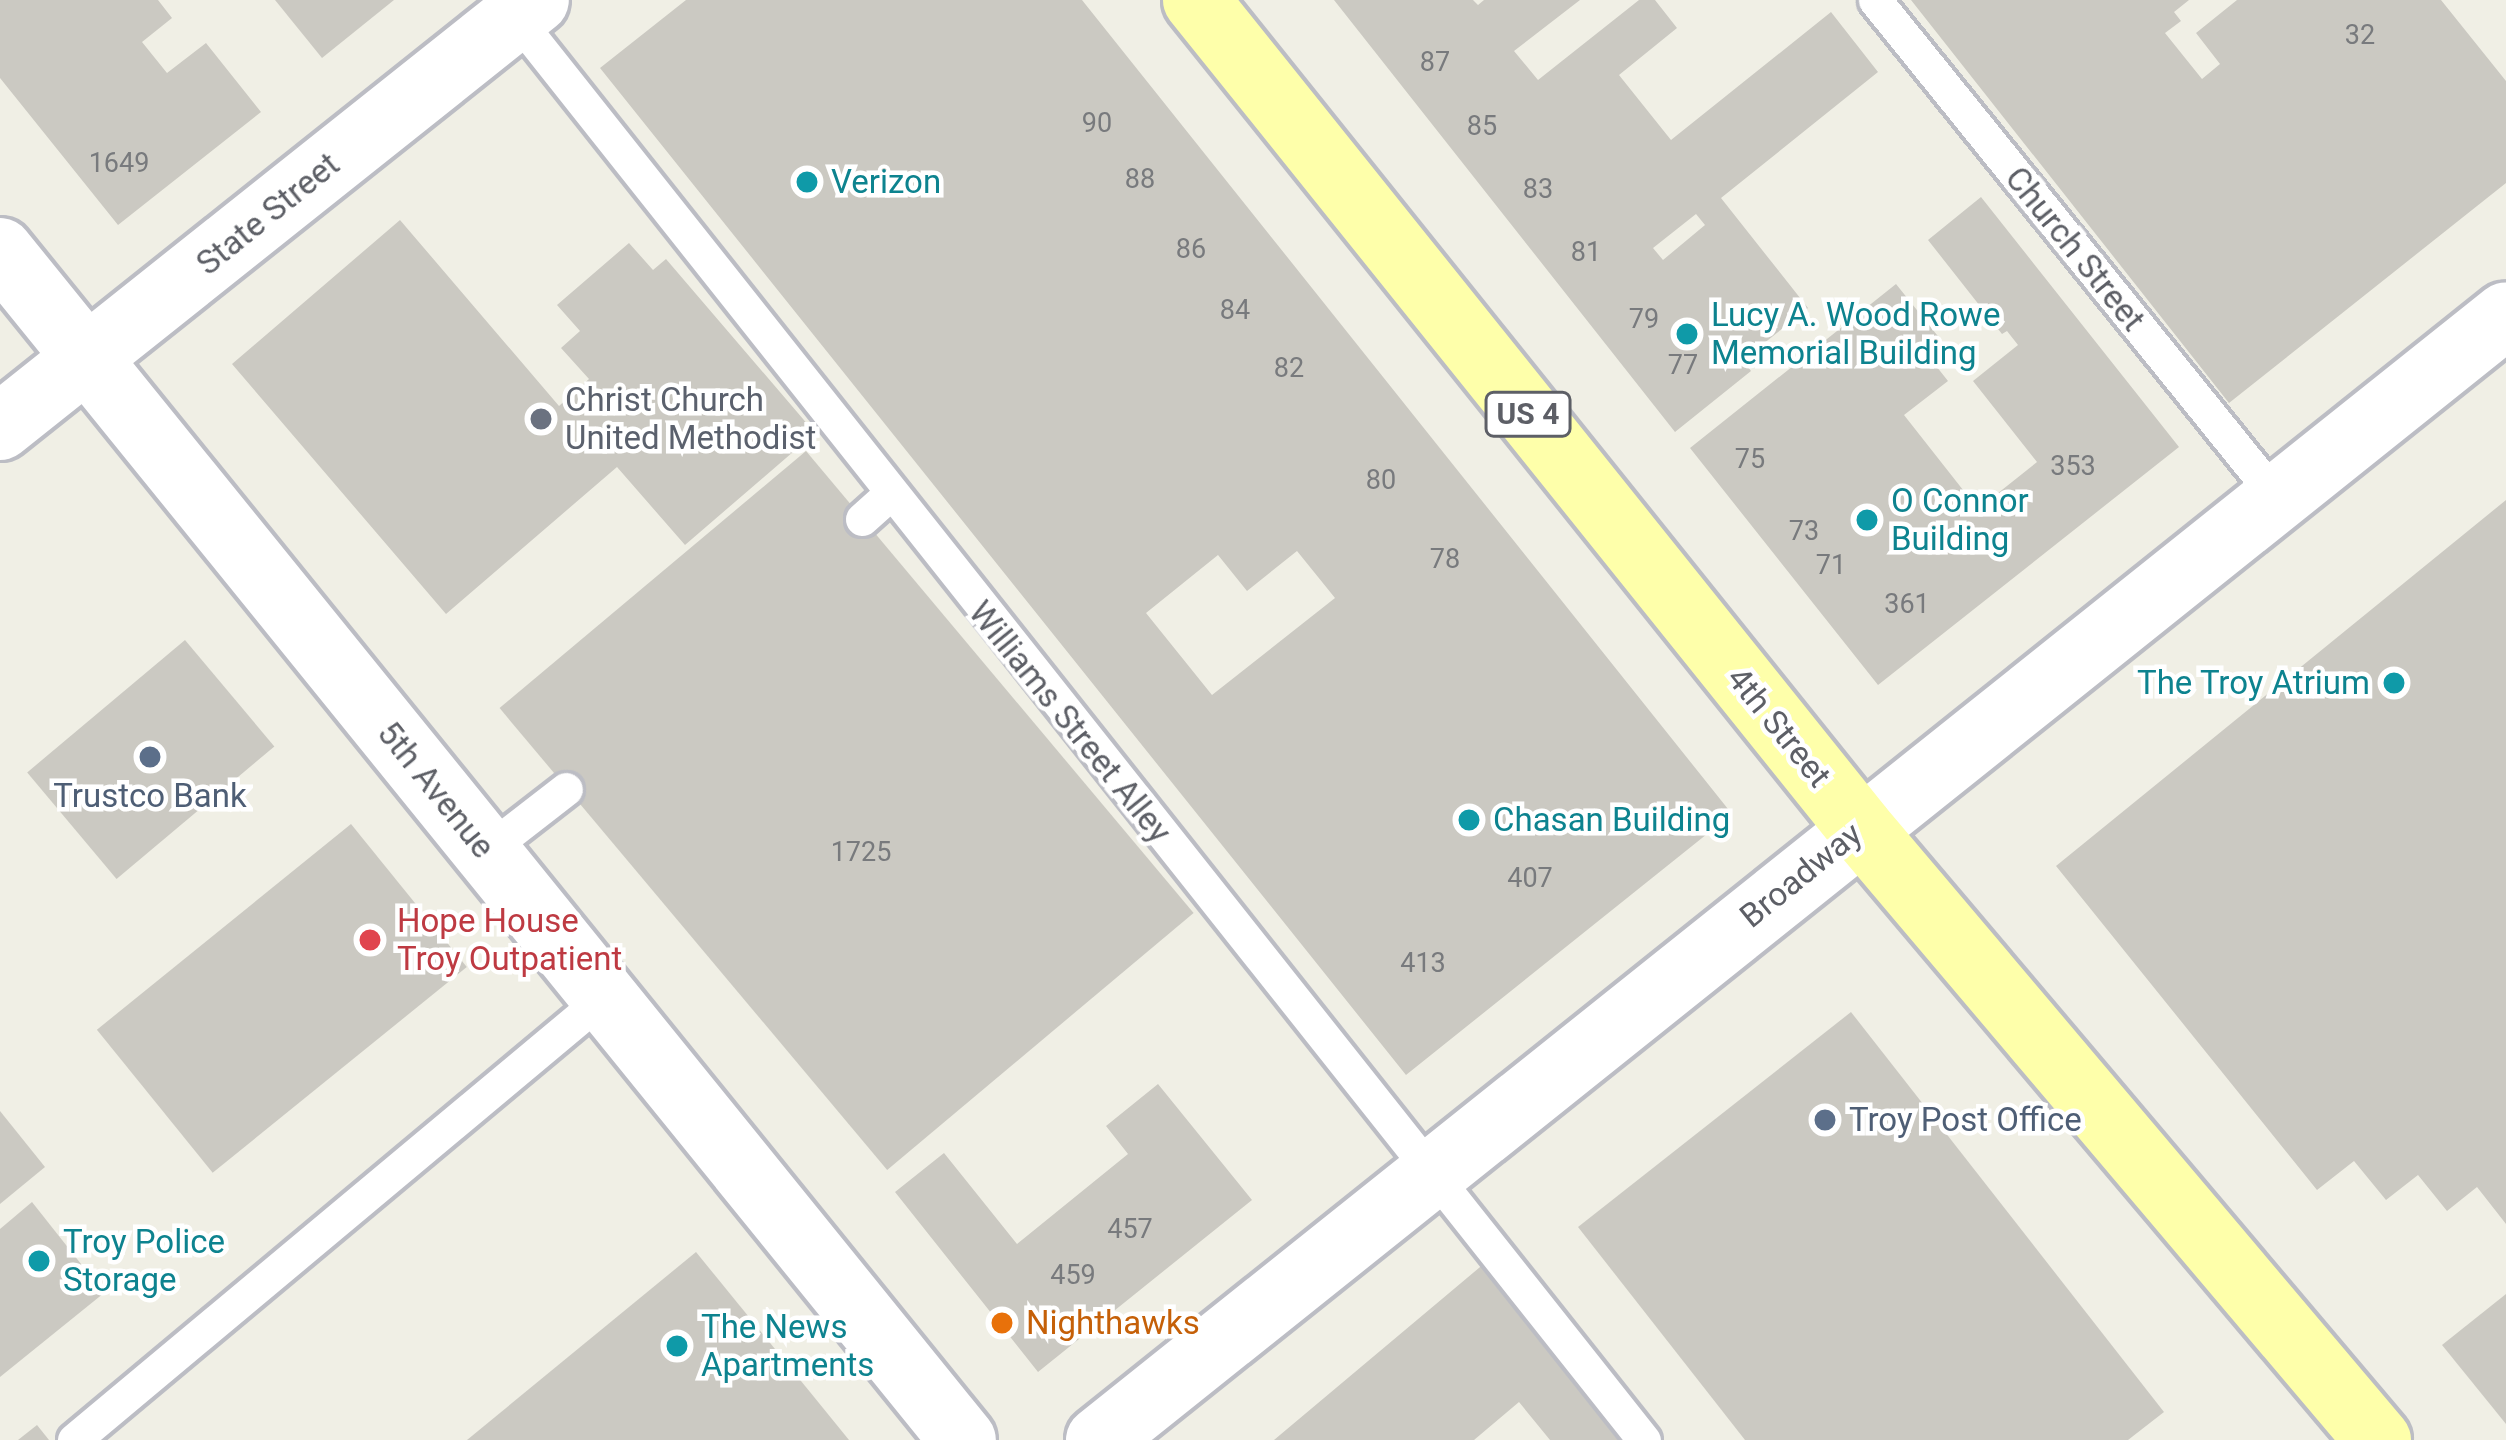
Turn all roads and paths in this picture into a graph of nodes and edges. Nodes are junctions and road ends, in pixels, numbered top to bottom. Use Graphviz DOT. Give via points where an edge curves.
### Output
graph roads {
  1 [pos="1196,0"];
  2 [pos="1875,0"];
  3 [pos="517,6"];
  4 [pos="0,251"];
  5 [pos="2506,316"];
  6 [pos="86,358"];
  7 [pos="0,427"];
  8 [pos="889,495"];
  9 [pos="2277,498"];
  10 [pos="862,519"];
  11 [pos="566,789"];
  12 [pos="1860,827"];
  13 [pos="486,851"];
  14 [pos="604,998"];
  15 [pos="1430,1175"];
  16 [pos="74,1440"];
  17 [pos="963,1440"];
  18 [pos="1100,1440"];
  19 [pos="1644,1440"];
  20 [pos="2378,1440"];
  1 -- 12 [label="main road, 4th Street / US 4"];
  2 -- 9 [label="lane, Church Street"];
  3 -- 6 [label="street, State Street"];
  3 -- 8 [label="lane, Williams Street Alley"];
  4 -- 6 [label="street, 5th Avenue"];
  5 -- 9 [label="street, Broadway"];
  6 -- 7 [label="street, State Street"];
  6 -- 13 [label="street, 5th Avenue"];
  8 -- 10 [label="lane"];
  8 -- 15 [label="lane, Williams Street Alley"];
  9 -- 12 [label="street, Broadway"];
  11 -- 13 [label="lane"];
  12 -- 15 [label="street, Broadway"];
  12 -- 20 [label="main road, 4th Street / US 4"];
  13 -- 14 [label="street, 5th Avenue"];
  14 -- 16 [label="lane"];
  14 -- 17 [label="street, 5th Avenue"];
  15 -- 18 [label="street, Broadway"];
  15 -- 19 [label="lane, Williams Street Alley"];
}
